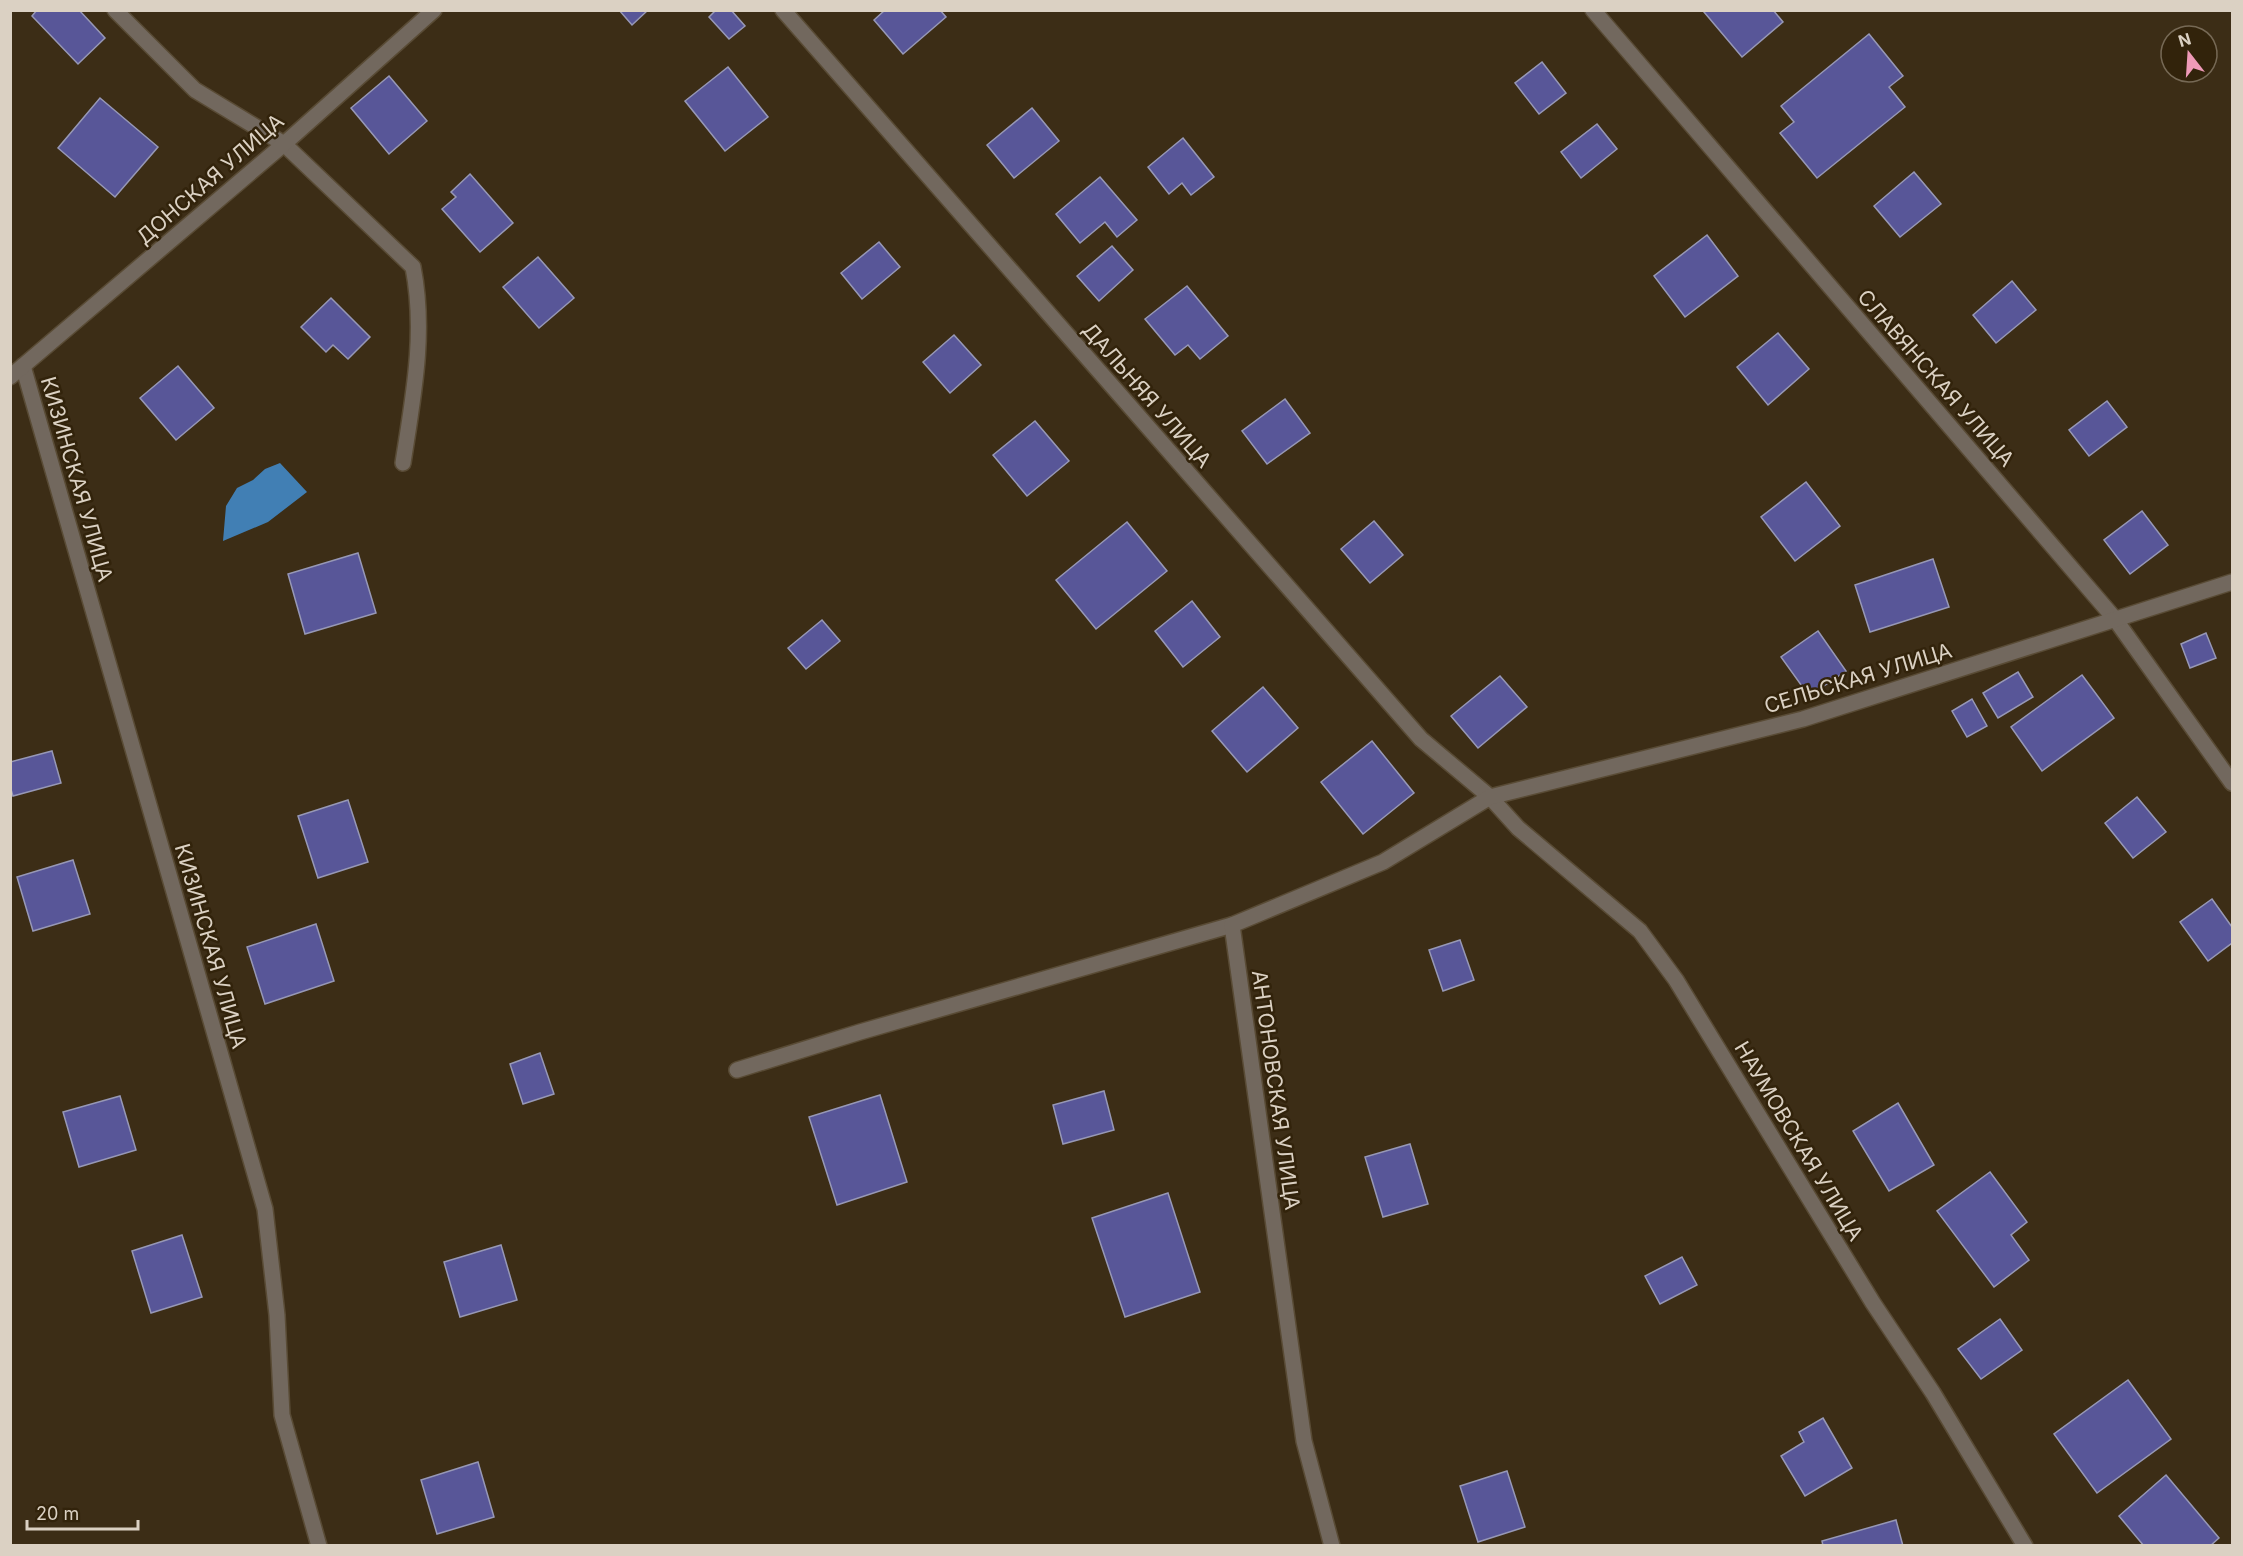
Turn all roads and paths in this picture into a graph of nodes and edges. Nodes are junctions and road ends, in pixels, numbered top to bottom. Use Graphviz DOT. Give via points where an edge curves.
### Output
graph roads {
  1 [pos="115,10"];
  2 [pos="434,10"];
  3 [pos="783,10"];
  4 [pos="1593,10"];
  5 [pos="284,144"];
  6 [pos="23,366"];
  7 [pos="10,377"];
  8 [pos="404,463"];
  9 [pos="2232,582"];
  10 [pos="2115,619"];
  11 [pos="2232,783"];
  12 [pos="1490,796"];
  13 [pos="1232,925"];
  14 [pos="737,1070"];
  15 [pos="319,1545"];
  16 [pos="1332,1545"];
  17 [pos="2025,1545"];
  1 -- 5 [label="street" via="195,90"];
  2 -- 5 [label="street, ДОНСКАЯ УЛИЦА"];
  3 -- 12 [label="street, ДАЛЬНЯЯ УЛИЦА" via="1421,739"];
  4 -- 10 [label="street, СЛАВЯНСКАЯ УЛИЦА"];
  5 -- 6 [label="street, ДОНСКАЯ УЛИЦА"];
  5 -- 8 [label="street" via="413,267 418,294 418,365"];
  6 -- 7 [label="street, ДОНСКАЯ УЛИЦА"];
  6 -- 15 [label="street, КИЗИНСКАЯ УЛИЦА" via="265,1209 277,1315 282,1415"];
  9 -- 10 [label="street, СЕЛЬСКАЯ УЛИЦА"];
  10 -- 11 [label="street, СЛАВЯНСКАЯ УЛИЦА"];
  10 -- 12 [label="street, СЕЛЬСКАЯ УЛИЦА" via="1803,719"];
  12 -- 13 [label="street" via="1383,862"];
  12 -- 17 [label="street, НАУМОВСКАЯ УЛИЦА" via="1518,828 1640,931 1676,980"];
  13 -- 14 [label="street"];
  13 -- 16 [label="street, АНТОНОВСКАЯ УЛИЦА" via="1304,1441"];
}
